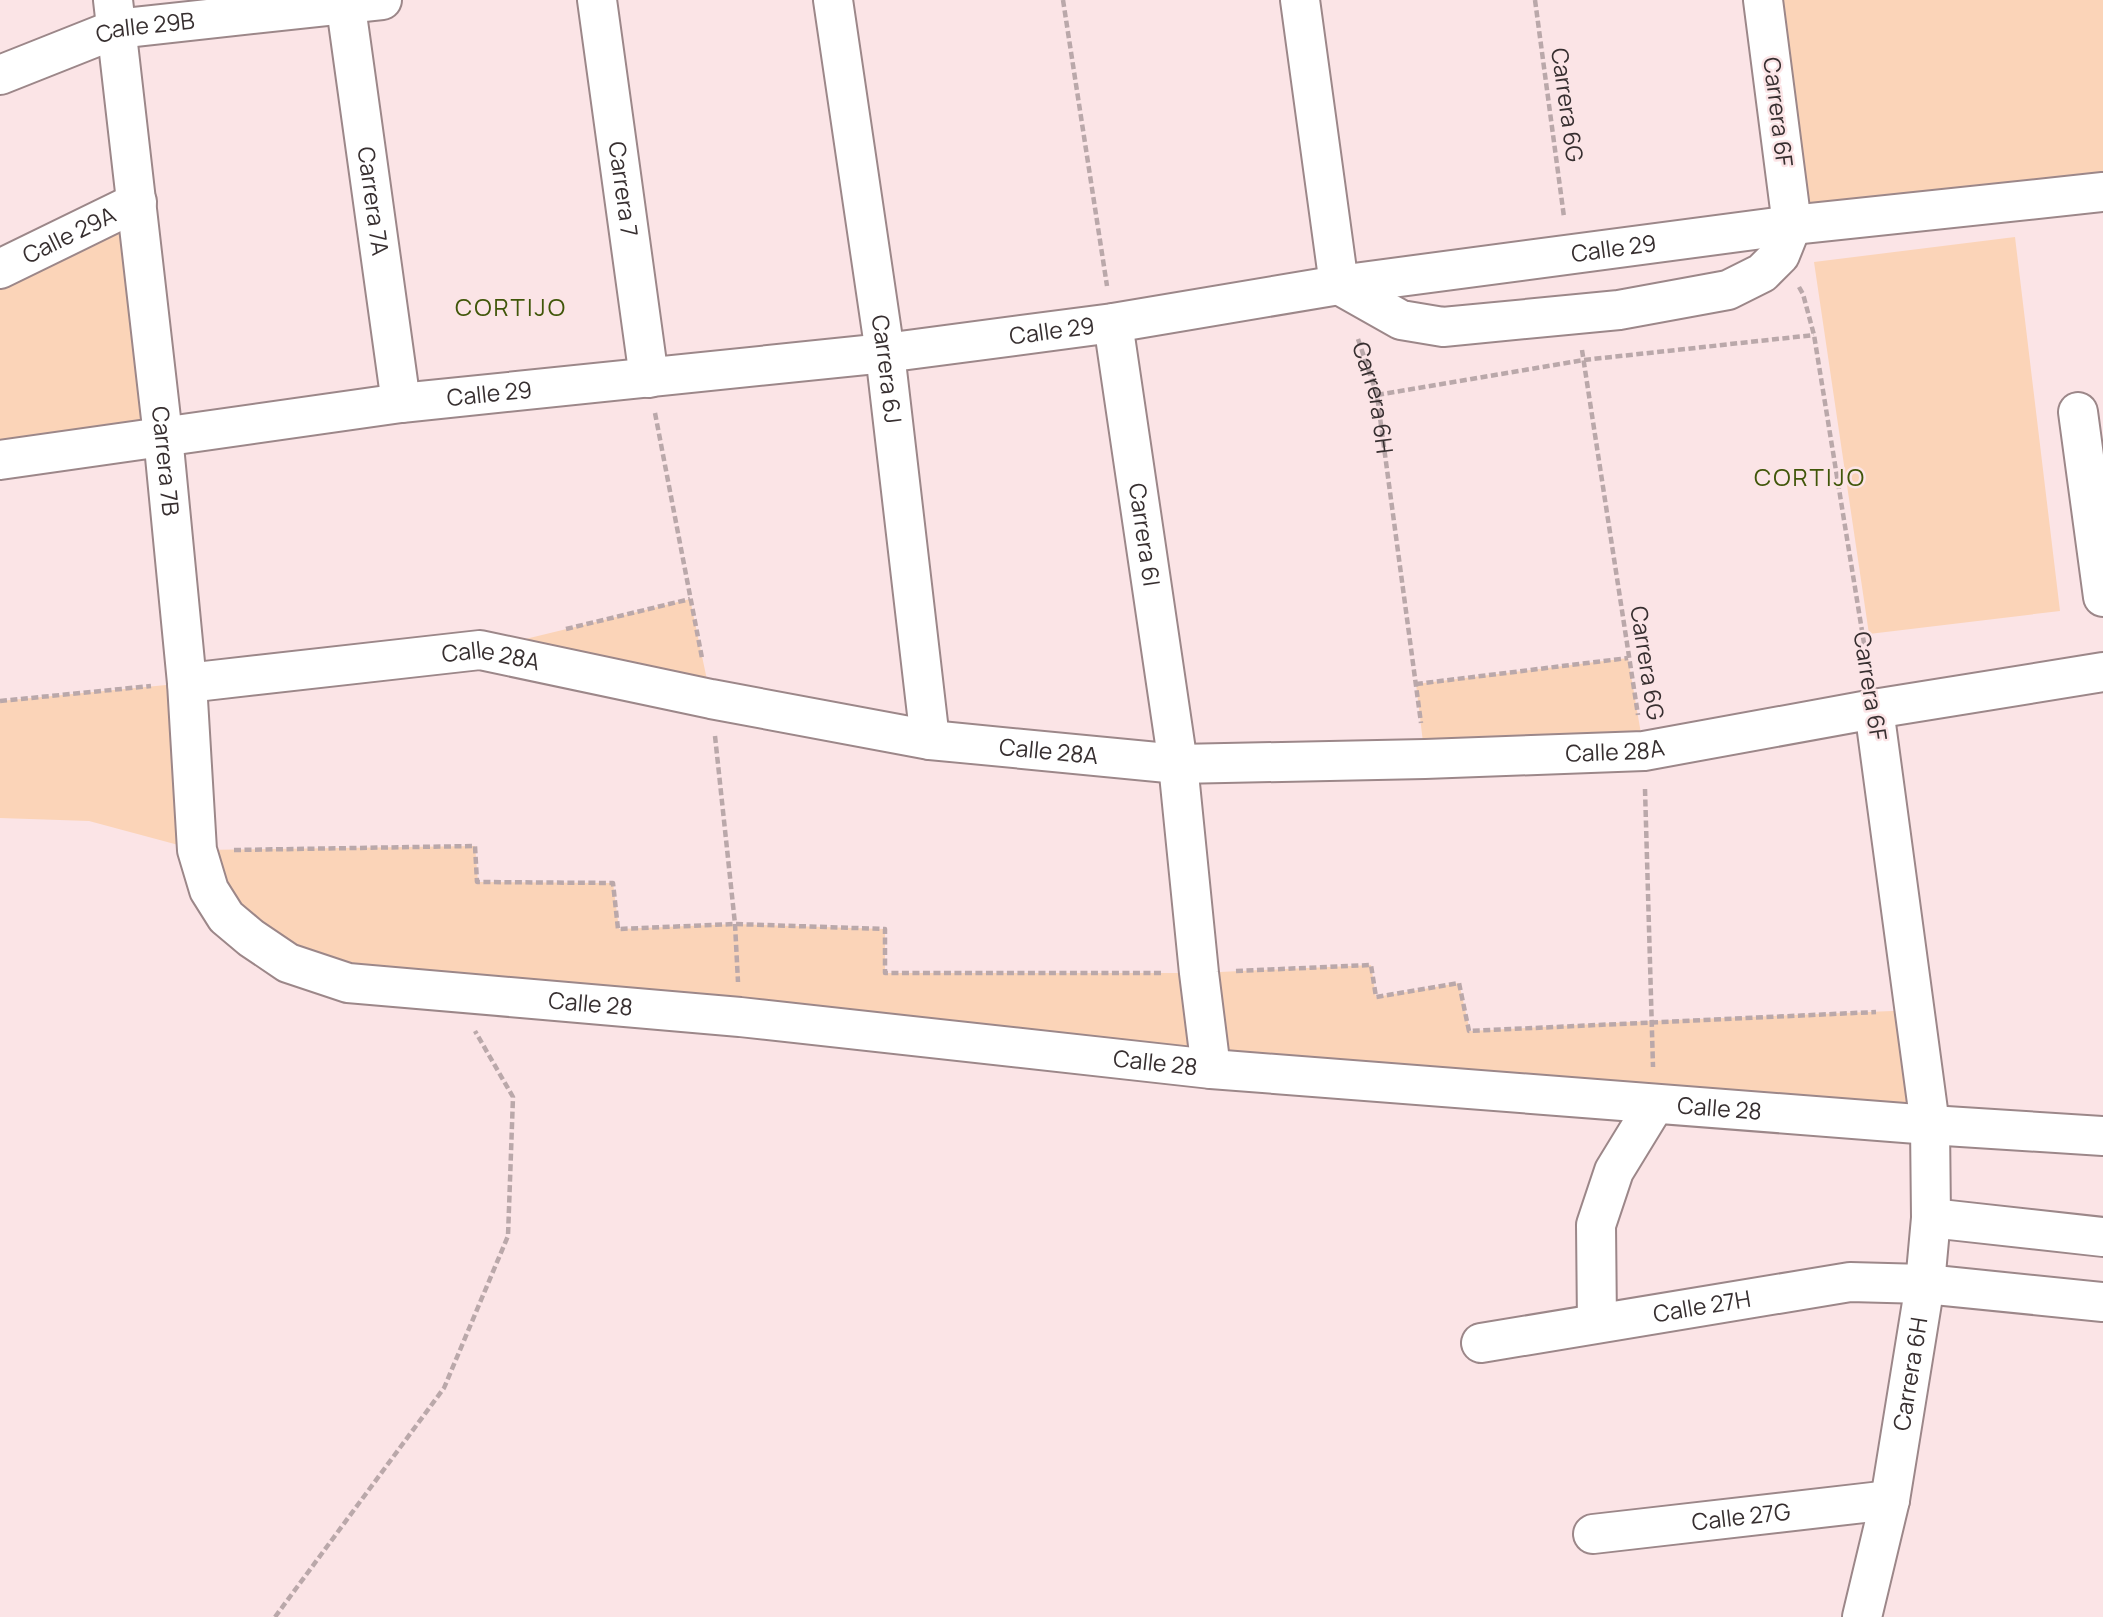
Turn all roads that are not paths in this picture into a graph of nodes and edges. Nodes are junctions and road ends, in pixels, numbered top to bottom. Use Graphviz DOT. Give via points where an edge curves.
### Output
graph roads {
  1 [pos="597,0"];
  2 [pos="833,0"];
  3 [pos="1300,0"];
  4 [pos="1763,0"];
  5 [pos="357,2"];
  6 [pos="115,15"];
  7 [pos="0,75"];
  8 [pos="2103,192"];
  9 [pos="137,202"];
  10 [pos="1786,240"];
  11 [pos="0,269"];
  12 [pos="1339,285"];
  13 [pos="1113,323"];
  14 [pos="885,353"];
  15 [pos="649,378"];
  16 [pos="401,403"];
  17 [pos="2078,412"];
  18 [pos="163,436"];
  19 [pos="0,460"];
  20 [pos="2103,597"];
  21 [pos="2103,672"];
  22 [pos="187,683"];
  23 [pos="1874,709"];
  24 [pos="930,740"];
  25 [pos="1178,764"];
  26 [pos="226,917"];
  27 [pos="1211,1069"];
  28 [pos="1655,1104"];
  29 [pos="1930,1125"];
  30 [pos="2103,1136"];
  31 [pos="1931,1218"];
  32 [pos="2103,1237"];
  33 [pos="1924,1284"];
  34 [pos="2103,1303"];
  35 [pos="1597,1323"];
  36 [pos="1481,1343"];
  37 [pos="1890,1500"];
  38 [pos="1593,1534"];
  39 [pos="1862,1617"];
  1 -- 15 [label="street, Carrera 7"];
  2 -- 14 [label="street, Carrera 6J"];
  3 -- 12 [label="street"];
  4 -- 10 [label="street, Carrera 6F"];
  5 -- 6 [label="street, Calle 29B"];
  5 -- 16 [label="street, Carrera 7A"];
  6 -- 7 [label="street, Calle 29B"];
  6 -- 9 [label="street, Carrera 7B"];
  8 -- 10 [label="street, Calle 29"];
  9 -- 11 [label="street, Calle 29A"];
  9 -- 18 [label="street, Carrera 7B"];
  10 -- 12 [label="street, Calle 29" via="1570,256"];
  10 -- 12 [label="street" via="1762,273 1728,290 1619,310 1443,327 1401,320"];
  12 -- 13 [label="street, Calle 29"];
  13 -- 14 [label="street, Calle 29"];
  13 -- 25 [label="street, Carrera 6I"];
  14 -- 15 [label="street, Calle 29"];
  14 -- 24 [label="street, Carrera 6J"];
  15 -- 16 [label="street, Calle 29"];
  16 -- 18 [label="street, Calle 29"];
  17 -- 20 [label="street"];
  18 -- 19 [label="street, Calle 29"];
  18 -- 22 [label="street, Carrera 7B"];
  21 -- 23 [label="street, Calle 28A"];
  22 -- 24 [label="street, Calle 28A" via="480,650"];
  22 -- 26 [label="street, Carrera 7B" via="197,850 209,890"];
  23 -- 25 [label="street, Calle 28A" via="1644,751"];
  23 -- 29 [label="street, Carrera 6F"];
  24 -- 25 [label="street, Calle 28A"];
  25 -- 27 [label="street, Carrera 6I"];
  26 -- 27 [label="street, Calle 28" via="288,963 348,983 740,1017"];
  27 -- 28 [label="street, Calle 28"];
  28 -- 29 [label="street, Calle 28"];
  28 -- 35 [label="street" via="1614,1171 1596,1225"];
  29 -- 30 [label="street, Calle 28"];
  29 -- 31 [label="street, Carrera 6H"];
  31 -- 32 [label="street"];
  31 -- 33 [label="street, Carrera 6H"];
  33 -- 34 [label="street, Calle 27H"];
  33 -- 35 [label="street, Calle 27H" via="1850,1282"];
  33 -- 37 [label="street, Carrera 6H"];
  35 -- 36 [label="street, Calle 27H"];
  37 -- 38 [label="street, Calle 27G"];
  37 -- 39 [label="street, Carrera 6H"];
}
